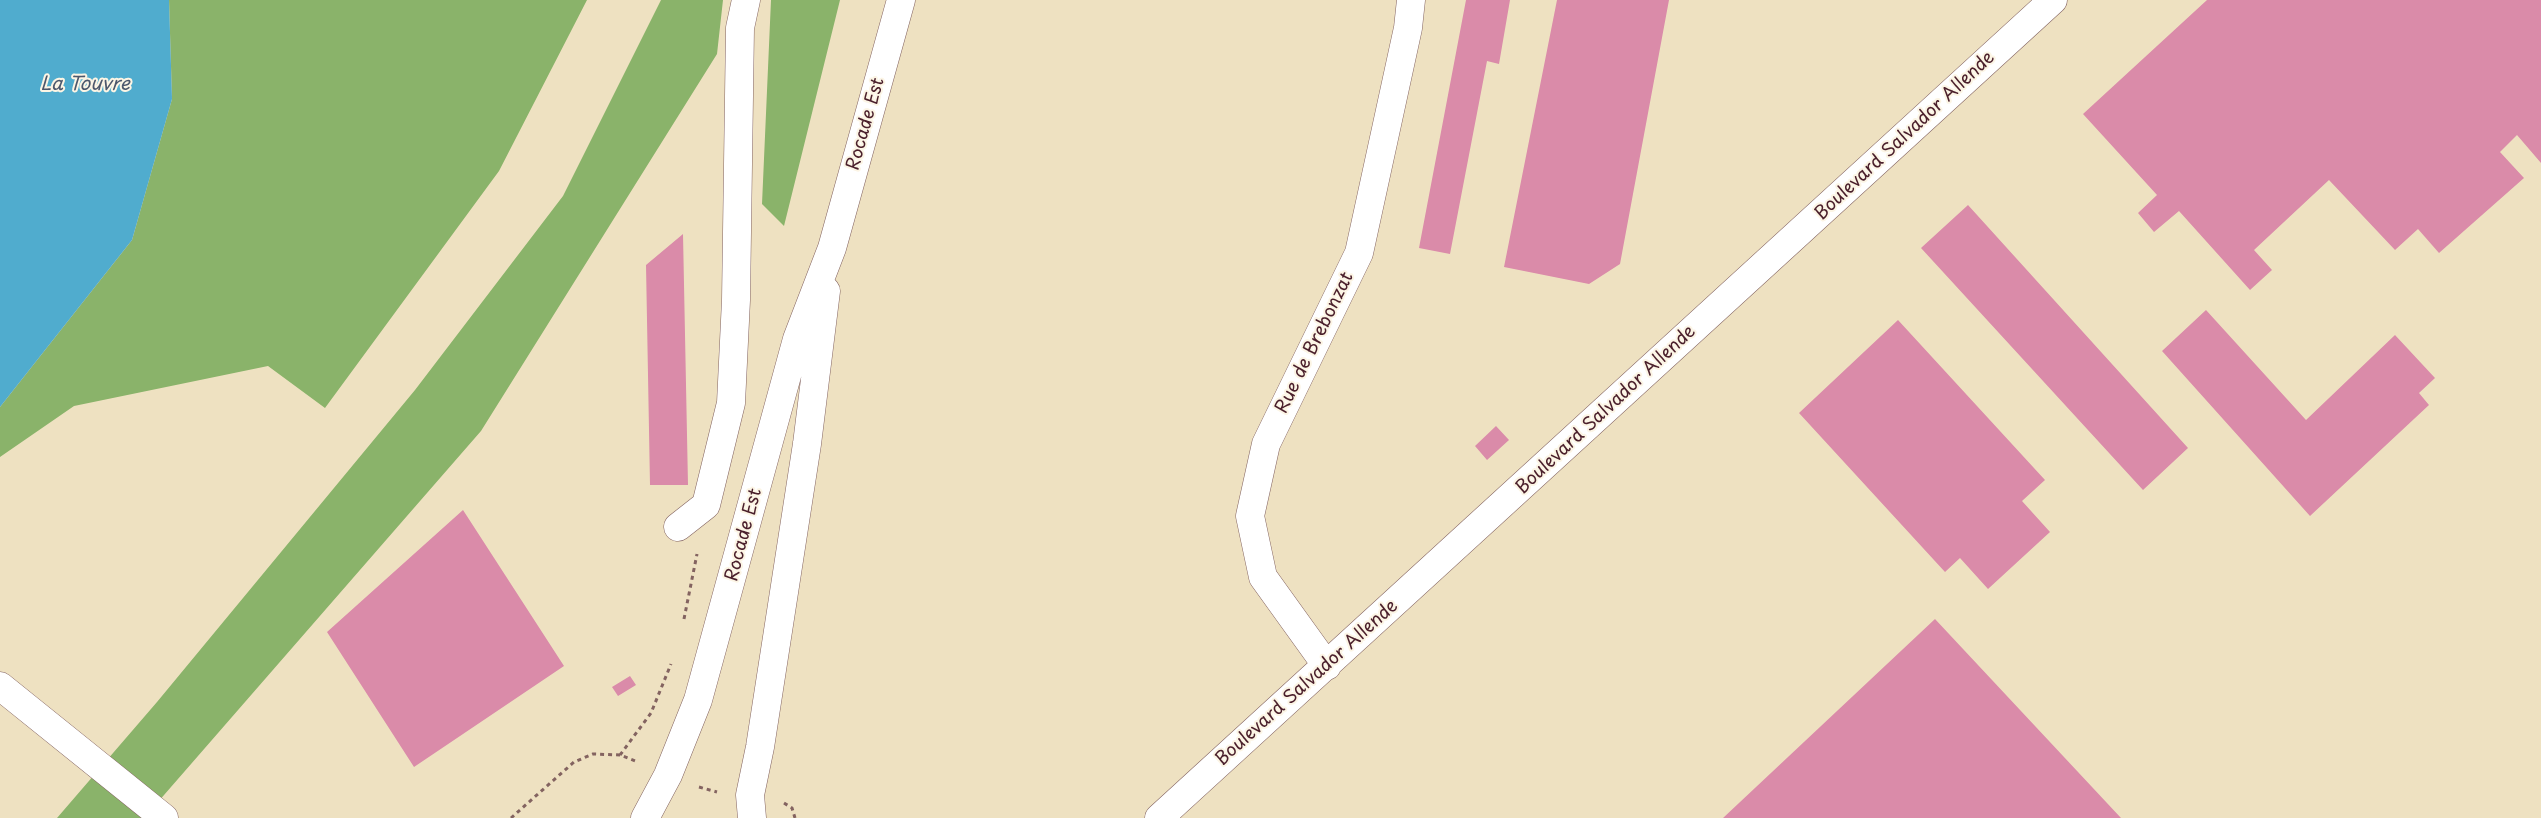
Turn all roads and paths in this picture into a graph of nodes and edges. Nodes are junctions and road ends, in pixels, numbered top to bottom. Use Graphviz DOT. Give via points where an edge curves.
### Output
graph roads {
  1 [pos="746,0"];
  2 [pos="901,0"];
  3 [pos="1411,0"];
  4 [pos="2053,0"];
  5 [pos="832,248"];
  6 [pos="678,527"];
  7 [pos="697,553"];
  8 [pos="683,620"];
  9 [pos="674,658"];
  10 [pos="1327,666"];
  11 [pos="0,686"];
  12 [pos="620,755"];
  13 [pos="164,818"];
  14 [pos="645,818"];
  15 [pos="752,818"];
  16 [pos="1159,818"];
  1 -- 6 [label="street" via="740,28 731,403 706,505"];
  2 -- 5 [label="street, Rocade Est"];
  3 -- 10 [label="street, Rue de Brebonzat" via="1408,28 1359,253 1266,444 1250,516 1263,577"];
  4 -- 10 [label="street, Boulevard Salvador Allende"];
  5 -- 14 [label="street, Rocade Est" via="797,339 698,700 668,775"];
  5 -- 15 [label="street, Rocade Est" via="807,444 750,795"];
  7 -- 8 [label="path"];
  9 -- 12 [label="path" via="651,713"];
  10 -- 16 [label="street, Boulevard Salvador Allende"];
  11 -- 13 [label="street"];
}
